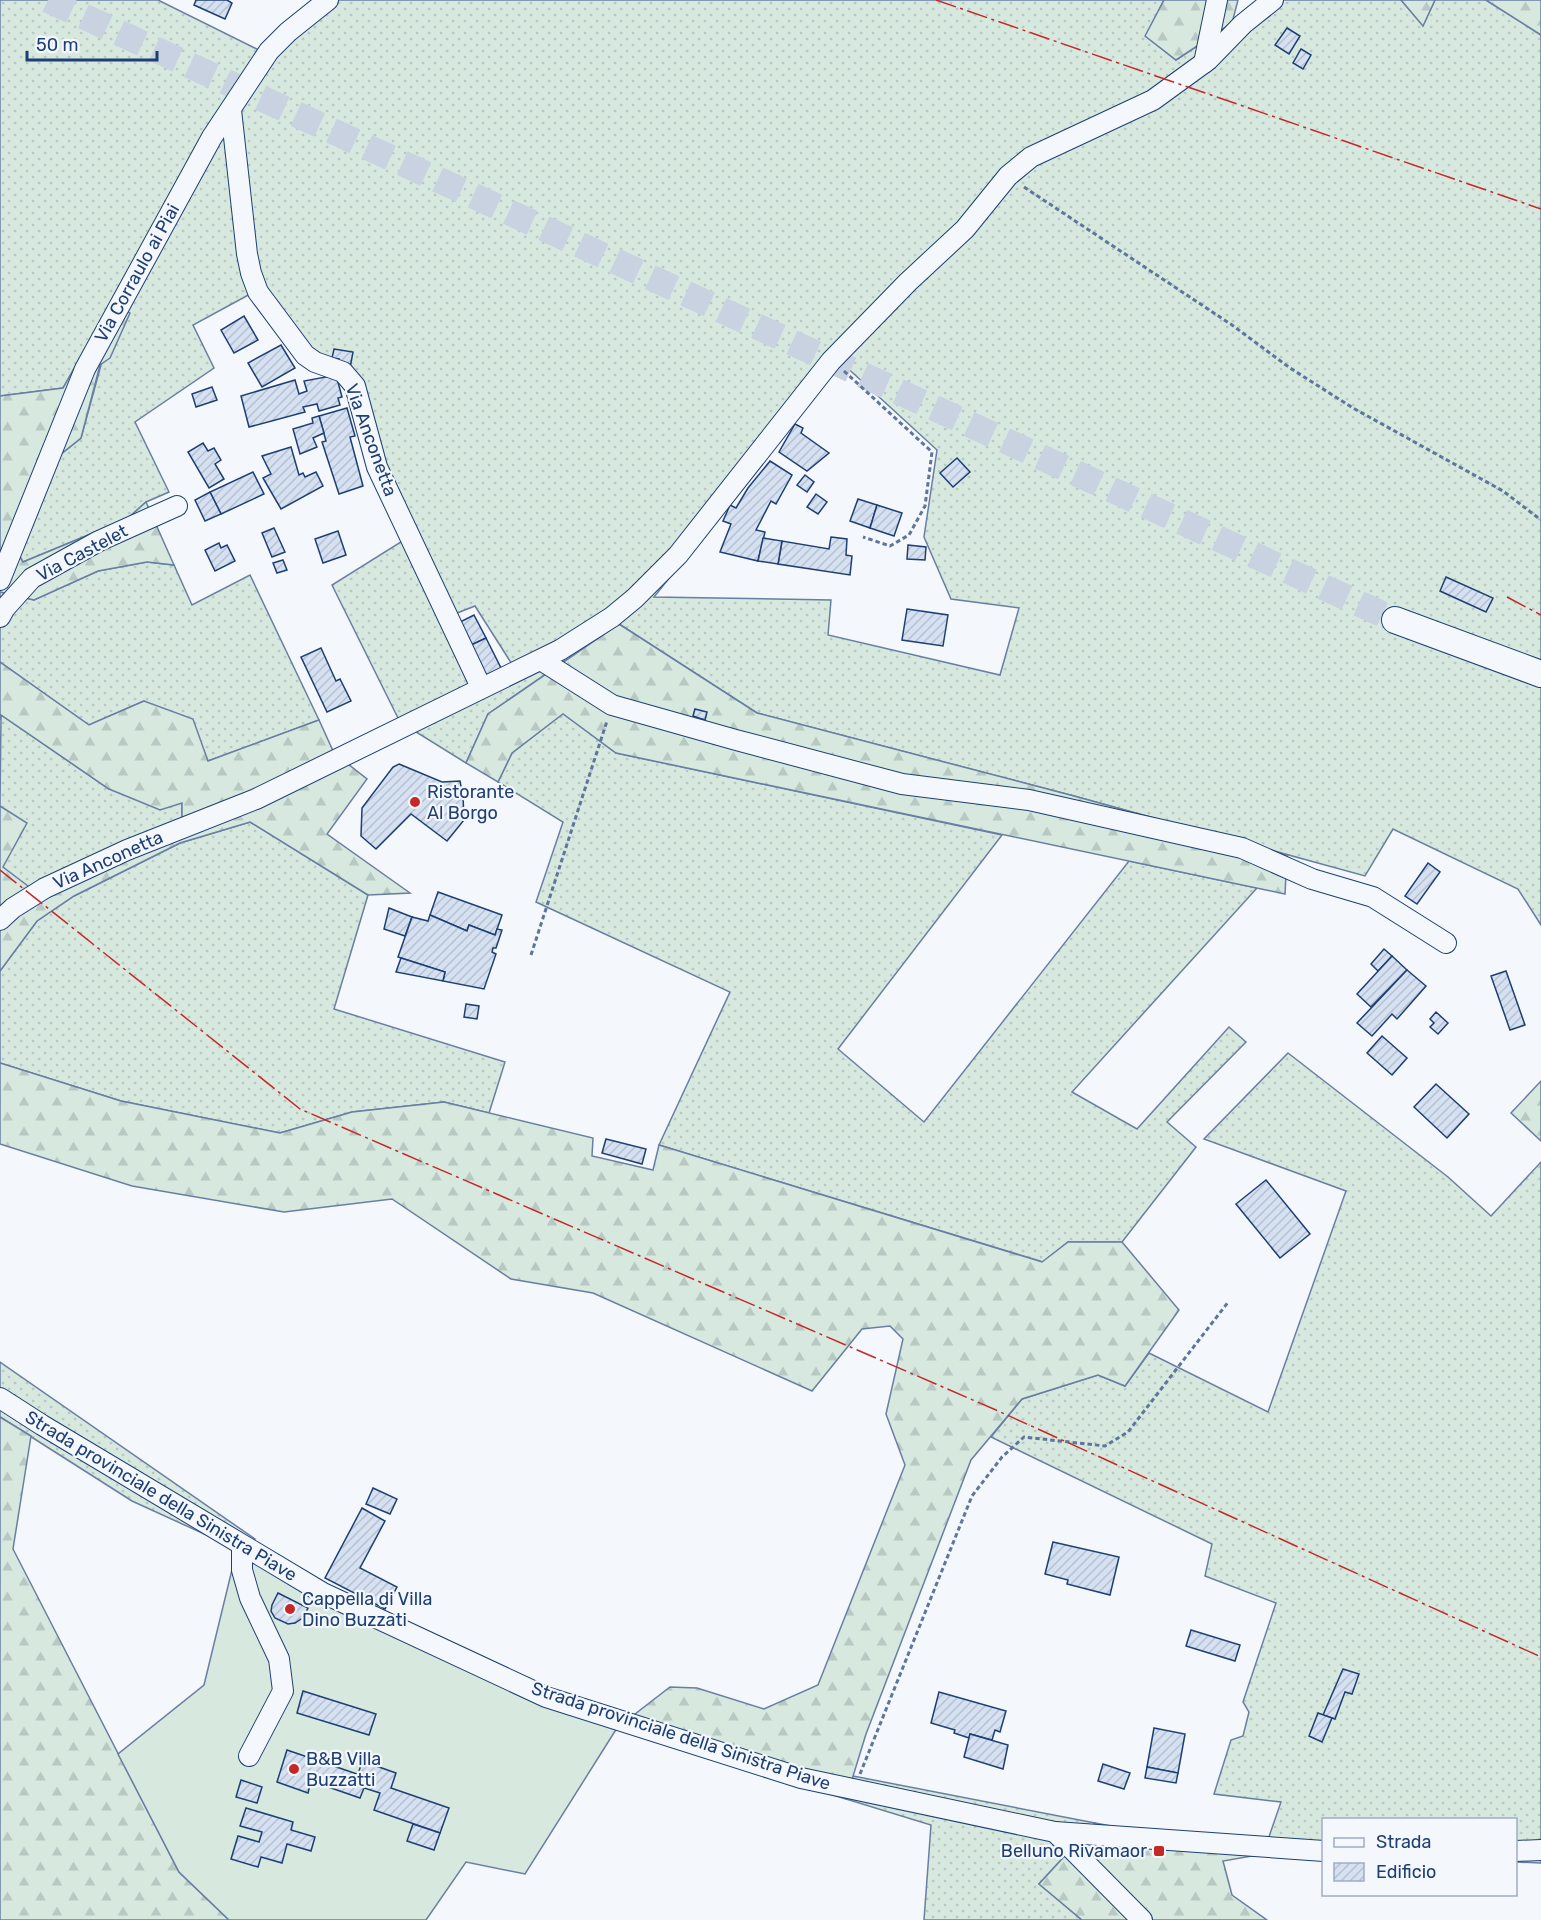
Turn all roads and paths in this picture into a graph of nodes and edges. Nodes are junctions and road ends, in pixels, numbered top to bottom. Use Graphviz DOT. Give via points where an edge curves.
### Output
graph roads {
  1 [pos="328,0"];
  2 [pos="1217,0"];
  3 [pos="1273,0"];
  4 [pos="1204,63"];
  5 [pos="231,110"];
  6 [pos="1008,176"];
  7 [pos="831,361"];
  8 [pos="177,506"];
  9 [pos="1541,520"];
  10 [pos="863,537"];
  11 [pos="0,580"];
  12 [pos="0,617"];
  13 [pos="1395,620"];
  14 [pos="541,660"];
  15 [pos="1541,674"];
  16 [pos="481,687"];
  17 [pos="612,705"];
  18 [pos="0,920"];
  19 [pos="1446,943"];
  20 [pos="531,955"];
  21 [pos="1229,1301"];
  22 [pos="0,1398"];
  23 [pos="242,1546"];
  24 [pos="249,1756"];
  25 [pos="854,1789"];
  26 [pos="1055,1832"];
  27 [pos="1541,1850"];
  28 [pos="1322,1851"];
  29 [pos="1517,1851"];
  30 [pos="1142,1920"];
  1 -- 5 [label="street, Via Corraulo ai Piai" via="269,51"];
  2 -- 4 [label="street"];
  3 -- 4 [label="street, Via Anconetta"];
  4 -- 6 [label="street, Via Anconetta" via="1153,100 1031,157"];
  5 -- 11 [label="street, Via Corraulo ai Piai" via="212,137 84,369"];
  5 -- 16 [label="street, Via Anconetta" via="247,254 258,292 305,355 343,372 355,386 377,467"];
  6 -- 7 [label="street, Via Anconetta" via="964,229"];
  6 -- 9 [label="path" via="1232,324 1290,368 1353,408 1503,491"];
  7 -- 10 [label="path" via="932,452 925,506 909,535 890,546"];
  7 -- 14 [label="street, Via Anconetta" via="656,579 612,617"];
  8 -- 12 [label="street, Via Castelet" via="99,541 32,578"];
  13 -- 15 [label="main road"];
  14 -- 16 [label="street, Via Anconetta"];
  14 -- 17 [label="street"];
  16 -- 18 [label="street, Via Anconetta" via="256,799 127,850 45,888"];
  17 -- 19 [label="street" via="902,784 1029,800 1242,848 1312,879 1373,897"];
  17 -- 20 [label="path"];
  21 -- 25 [label="path" via="1128,1432 1105,1446 1024,1437 1002,1457 972,1496"];
  22 -- 23 [label="street, Strada provinciale della Sinistra Piave"];
  23 -- 24 [label="street" via="242,1570 250,1598 279,1659 283,1691"];
  23 -- 25 [label="street, Strada provinciale della Sinistra Piave" via="323,1593 546,1697 801,1778"];
  25 -- 26 [label="street, Strada provinciale della Sinistra Piave"];
  26 -- 28 [label="street, Strada provinciale della Sinistra Piave"];
  26 -- 30 [label="street"];
  27 -- 29 [label="street"];
}
